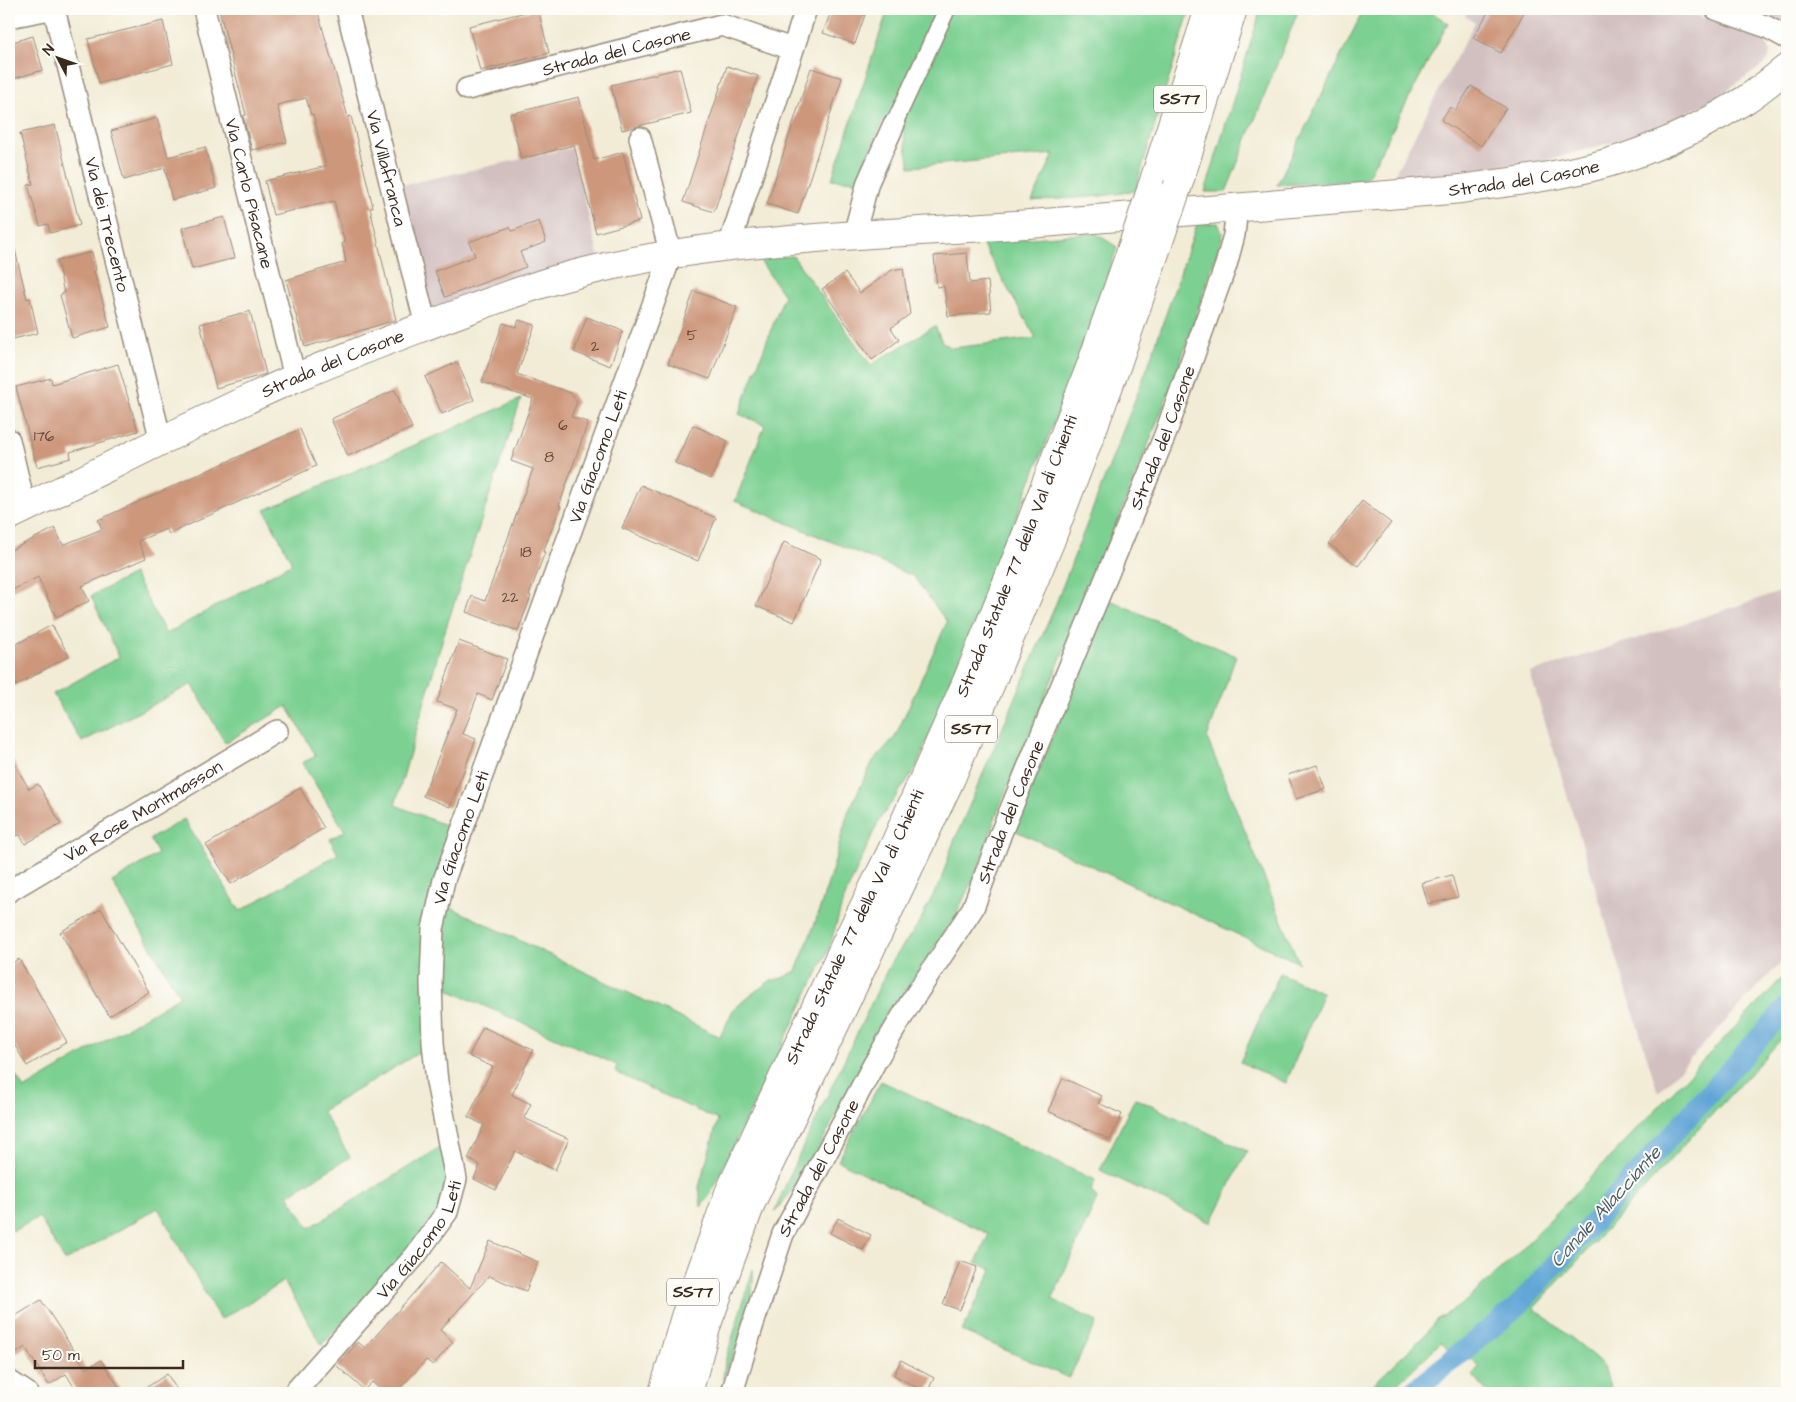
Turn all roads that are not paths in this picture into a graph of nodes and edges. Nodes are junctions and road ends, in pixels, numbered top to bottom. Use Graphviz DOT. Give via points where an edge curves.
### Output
graph roads {
  1 [pos="52,9"];
  2 [pos="204,9"];
  3 [pos="347,9"];
  4 [pos="806,9"];
  5 [pos="947,9"];
  6 [pos="1209,9"];
  7 [pos="1233,9"];
  8 [pos="1716,9"];
  9 [pos="9,18"];
  10 [pos="1787,38"];
  11 [pos="792,49"];
  12 [pos="1787,68"];
  13 [pos="468,89"];
  14 [pos="894,124"];
  15 [pos="640,138"];
  16 [pos="1237,207"];
  17 [pos="854,235"];
  18 [pos="1146,241"];
  19 [pos="729,246"];
  20 [pos="671,256"];
  21 [pos="426,326"];
  22 [pos="295,378"];
  23 [pos="9,440"];
  24 [pos="161,441"];
  25 [pos="17,512"];
  26 [pos="277,731"];
  27 [pos="9,891"];
  28 [pos="9,1381"];
  29 [pos="27,1393"];
  30 [pos="294,1393"];
  31 [pos="663,1393"];
  32 [pos="688,1393"];
  33 [pos="732,1393"];
  1 -- 9 [label="street"];
  1 -- 24 [label="street, Via dei Trecento"];
  2 -- 22 [label="street, Via Carlo Pisacane"];
  3 -- 21 [label="street, Via Villafranca"];
  4 -- 11 [label="street"];
  5 -- 14 [label="street"];
  6 -- 18 [label="main road, Strada Statale 77 della Val di Chienti / SS77, bridge" via="1151,190"];
  7 -- 18 [label="main road, Strada Statale 77 della Val di Chienti / SS77, bridge" via="1178,186"];
  8 -- 10 [label="street" via="1767,27"];
  11 -- 13 [label="street, Strada del Casone" via="722,26"];
  11 -- 19 [label="street"];
  12 -- 16 [label="main road, Strada del Casone" via="1745,100 1697,127 1618,160 1570,172 1461,189"];
  14 -- 17 [label="street" via="868,182"];
  15 -- 20 [label="street"];
  16 -- 17 [label="main road, Strada del Casone"];
  16 -- 33 [label="street, Strada del Casone" via="1226,265 1165,435 973,908 874,1064 783,1234"];
  17 -- 19 [label="main road, Strada del Casone"];
  18 -- 31 [label="main road, Strada Statale 77 della Val di Chienti / SS77" via="1091,365 1029,528 910,812 729,1193 684,1317"];
  18 -- 32 [label="main road, Strada Statale 77 della Val di Chienti / SS77" via="1114,372 1050,542 951,778 751,1203 707,1324"];
  19 -- 20 [label="main road, Strada del Casone"];
  20 -- 21 [label="main road, Strada del Casone" via="629,262 564,278"];
  20 -- 30 [label="street, Via Giacomo Leti" via="437,905 431,954 433,1042 437,1082 456,1179 447,1212 415,1256"];
  21 -- 22 [label="main road, Strada del Casone"];
  22 -- 24 [label="main road, Strada del Casone"];
  23 -- 25 [label="street"];
  24 -- 25 [label="main road, Strada del Casone"];
  26 -- 27 [label="street, Via Rose Montmasson"];
  28 -- 29 [label="street"];
}
